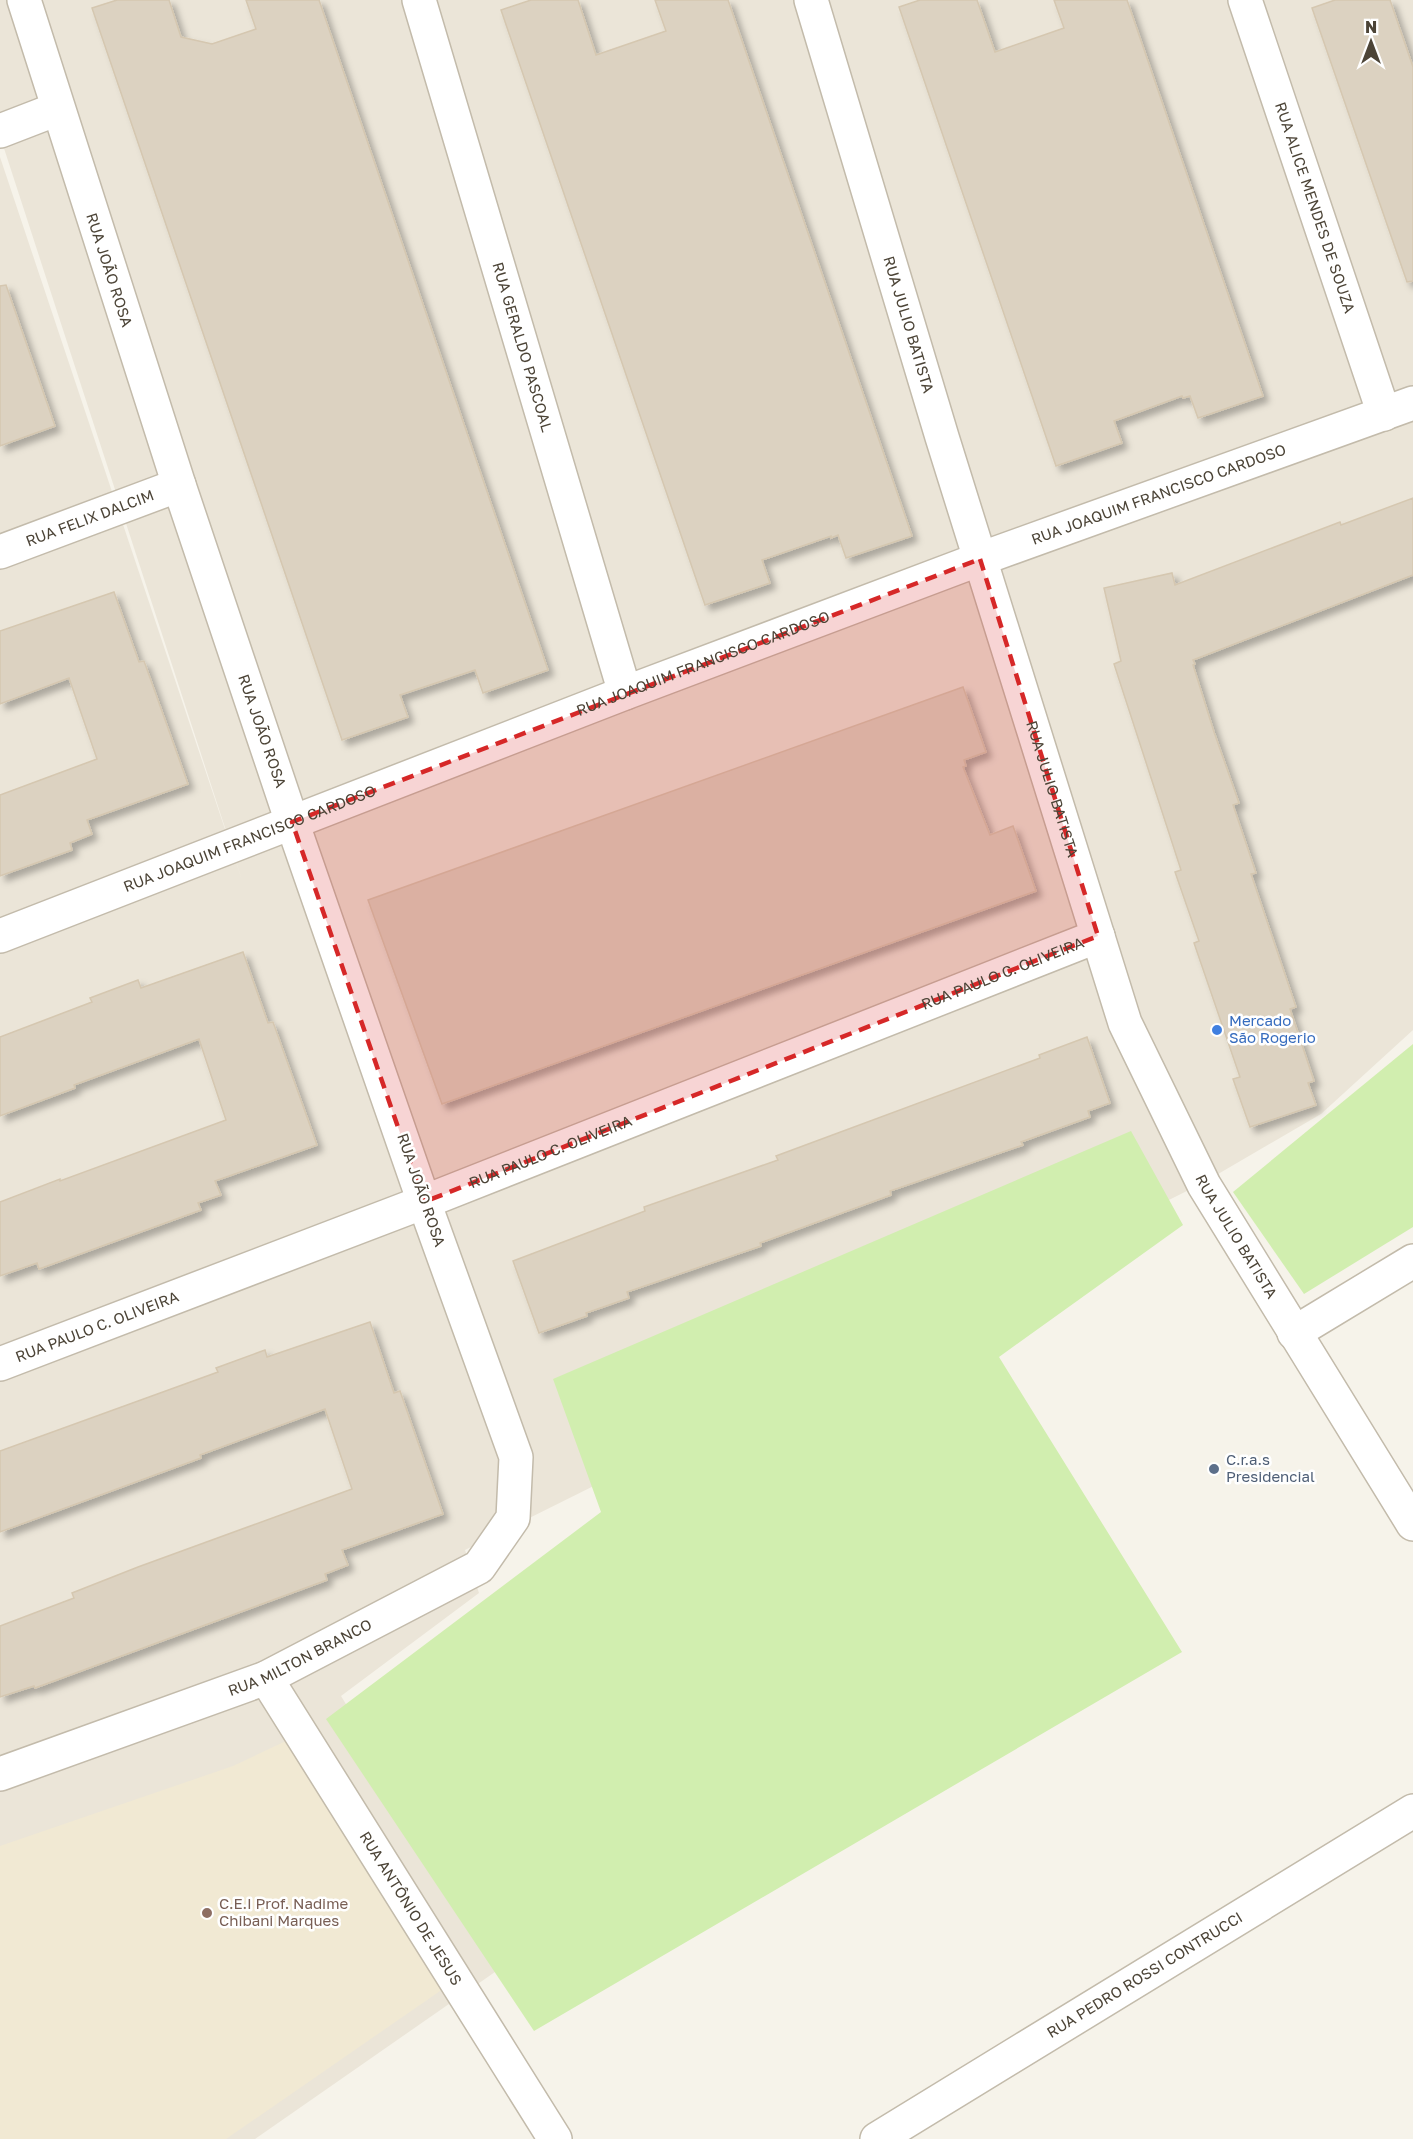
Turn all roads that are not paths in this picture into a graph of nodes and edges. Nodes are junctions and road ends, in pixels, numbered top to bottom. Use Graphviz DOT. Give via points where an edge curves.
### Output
graph roads {
  1 [pos="24,0"];
  2 [pos="419,0"];
  3 [pos="811,0"];
  4 [pos="1245,0"];
  5 [pos="57,109"];
  6 [pos="0,131"];
  7 [pos="1399,408"];
  8 [pos="179,486"];
  9 [pos="0,552"];
  10 [pos="980,559"];
  11 [pos="625,693"];
  12 [pos="292,822"];
  13 [pos="0,936"];
  14 [pos="1098,936"];
  15 [pos="424,1202"];
  16 [pos="1413,1261"];
  17 [pos="1294,1333"];
  18 [pos="0,1364"];
  19 [pos="516,1457"];
  20 [pos="1413,1524"];
  21 [pos="266,1678"];
  22 [pos="0,1774"];
  23 [pos="1413,1811"];
  24 [pos="555,2139"];
  25 [pos="877,2139"];
  1 -- 5 [label="street, RUA JOÃO ROSA"];
  2 -- 11 [label="street, RUA GERALDO PASCOAL"];
  3 -- 10 [label="street, RUA JULIO BATISTA"];
  4 -- 7 [label="street, RUA ALICE MENDES DE SOUZA"];
  5 -- 6 [label="street"];
  5 -- 8 [label="street, RUA JOÃO ROSA"];
  7 -- 10 [label="street, RUA JOAQUIM FRANCISCO CARDOSO"];
  8 -- 9 [label="street, RUA FELIX DALCIM"];
  8 -- 12 [label="street, RUA JOÃO ROSA"];
  10 -- 11 [label="street, RUA JOAQUIM FRANCISCO CARDOSO"];
  10 -- 14 [label="street, RUA JULIO BATISTA"];
  11 -- 12 [label="street, RUA JOAQUIM FRANCISCO CARDOSO"];
  12 -- 13 [label="street, RUA JOAQUIM FRANCISCO CARDOSO"];
  12 -- 15 [label="street, RUA JOÃO ROSA"];
  14 -- 15 [label="street, RUA PAULO C. OLIVEIRA"];
  14 -- 17 [label="street, RUA JULIO BATISTA" via="1125,1023 1204,1185"];
  15 -- 18 [label="street, RUA PAULO C. OLIVEIRA"];
  15 -- 19 [label="street, RUA JOÃO ROSA"];
  16 -- 17 [label="street"];
  17 -- 20 [label="street, RUA JULIO BATISTA"];
  19 -- 21 [label="street, RUA MILTON BRANCO" via="513,1518 479,1567"];
  21 -- 22 [label="street, RUA MILTON BRANCO"];
  21 -- 24 [label="street, RUA ANTÔNIO DE JESUS"];
  23 -- 25 [label="street, RUA PEDRO ROSSI CONTRUCCI"];
}
